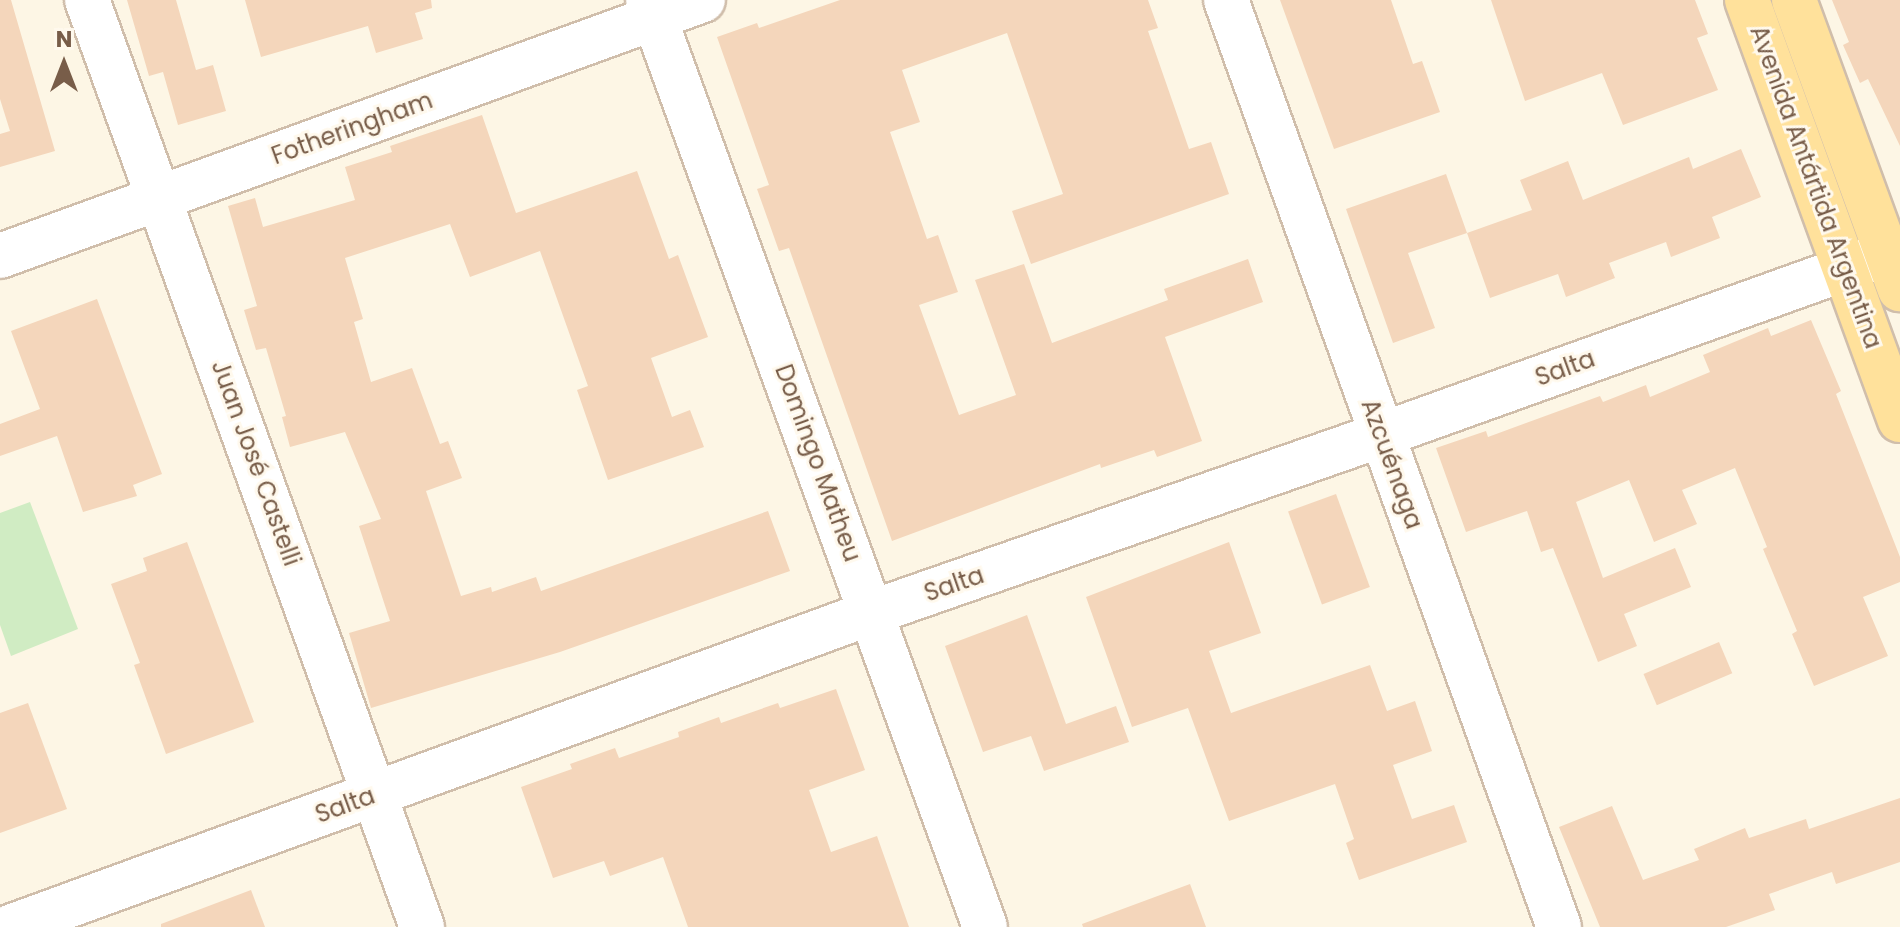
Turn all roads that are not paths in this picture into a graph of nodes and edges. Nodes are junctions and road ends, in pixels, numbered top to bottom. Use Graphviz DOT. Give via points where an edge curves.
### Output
graph roads {
  1 [pos="87,0"];
  2 [pos="703,0"];
  3 [pos="1226,0"];
  4 [pos="1747,0"];
  5 [pos="1794,0"];
  6 [pos="652,9"];
  7 [pos="160,198"];
  8 [pos="0,256"];
  9 [pos="1896,264"];
  10 [pos="1845,266"];
  11 [pos="1900,420"];
  12 [pos="1381,435"];
  13 [pos="873,612"];
  14 [pos="377,794"];
  15 [pos="10,927"];
  16 [pos="422,927"];
  17 [pos="985,927"];
  18 [pos="1559,927"];
  1 -- 7 [label="street, Juan José Castelli"];
  2 -- 6 [label="street, Fotheringham"];
  3 -- 12 [label="street, Azcuénaga"];
  4 -- 10 [label="main road, Avenida Antártida Argentina"];
  5 -- 9 [label="main road, Avenida Antártida Argentina"];
  6 -- 7 [label="street, Fotheringham"];
  6 -- 13 [label="street, Domingo Matheu"];
  7 -- 8 [label="street, Fotheringham"];
  7 -- 14 [label="street, Juan José Castelli"];
  9 -- 10 [label="street, Salta"];
  10 -- 11 [label="main road, Avenida Antártida Argentina"];
  10 -- 12 [label="street, Salta"];
  12 -- 13 [label="street, Salta"];
  12 -- 18 [label="street, Azcuénaga"];
  13 -- 14 [label="street, Salta"];
  13 -- 17 [label="street, Domingo Matheu"];
  14 -- 15 [label="street, Salta"];
  14 -- 16 [label="street, Juan José Castelli"];
}
